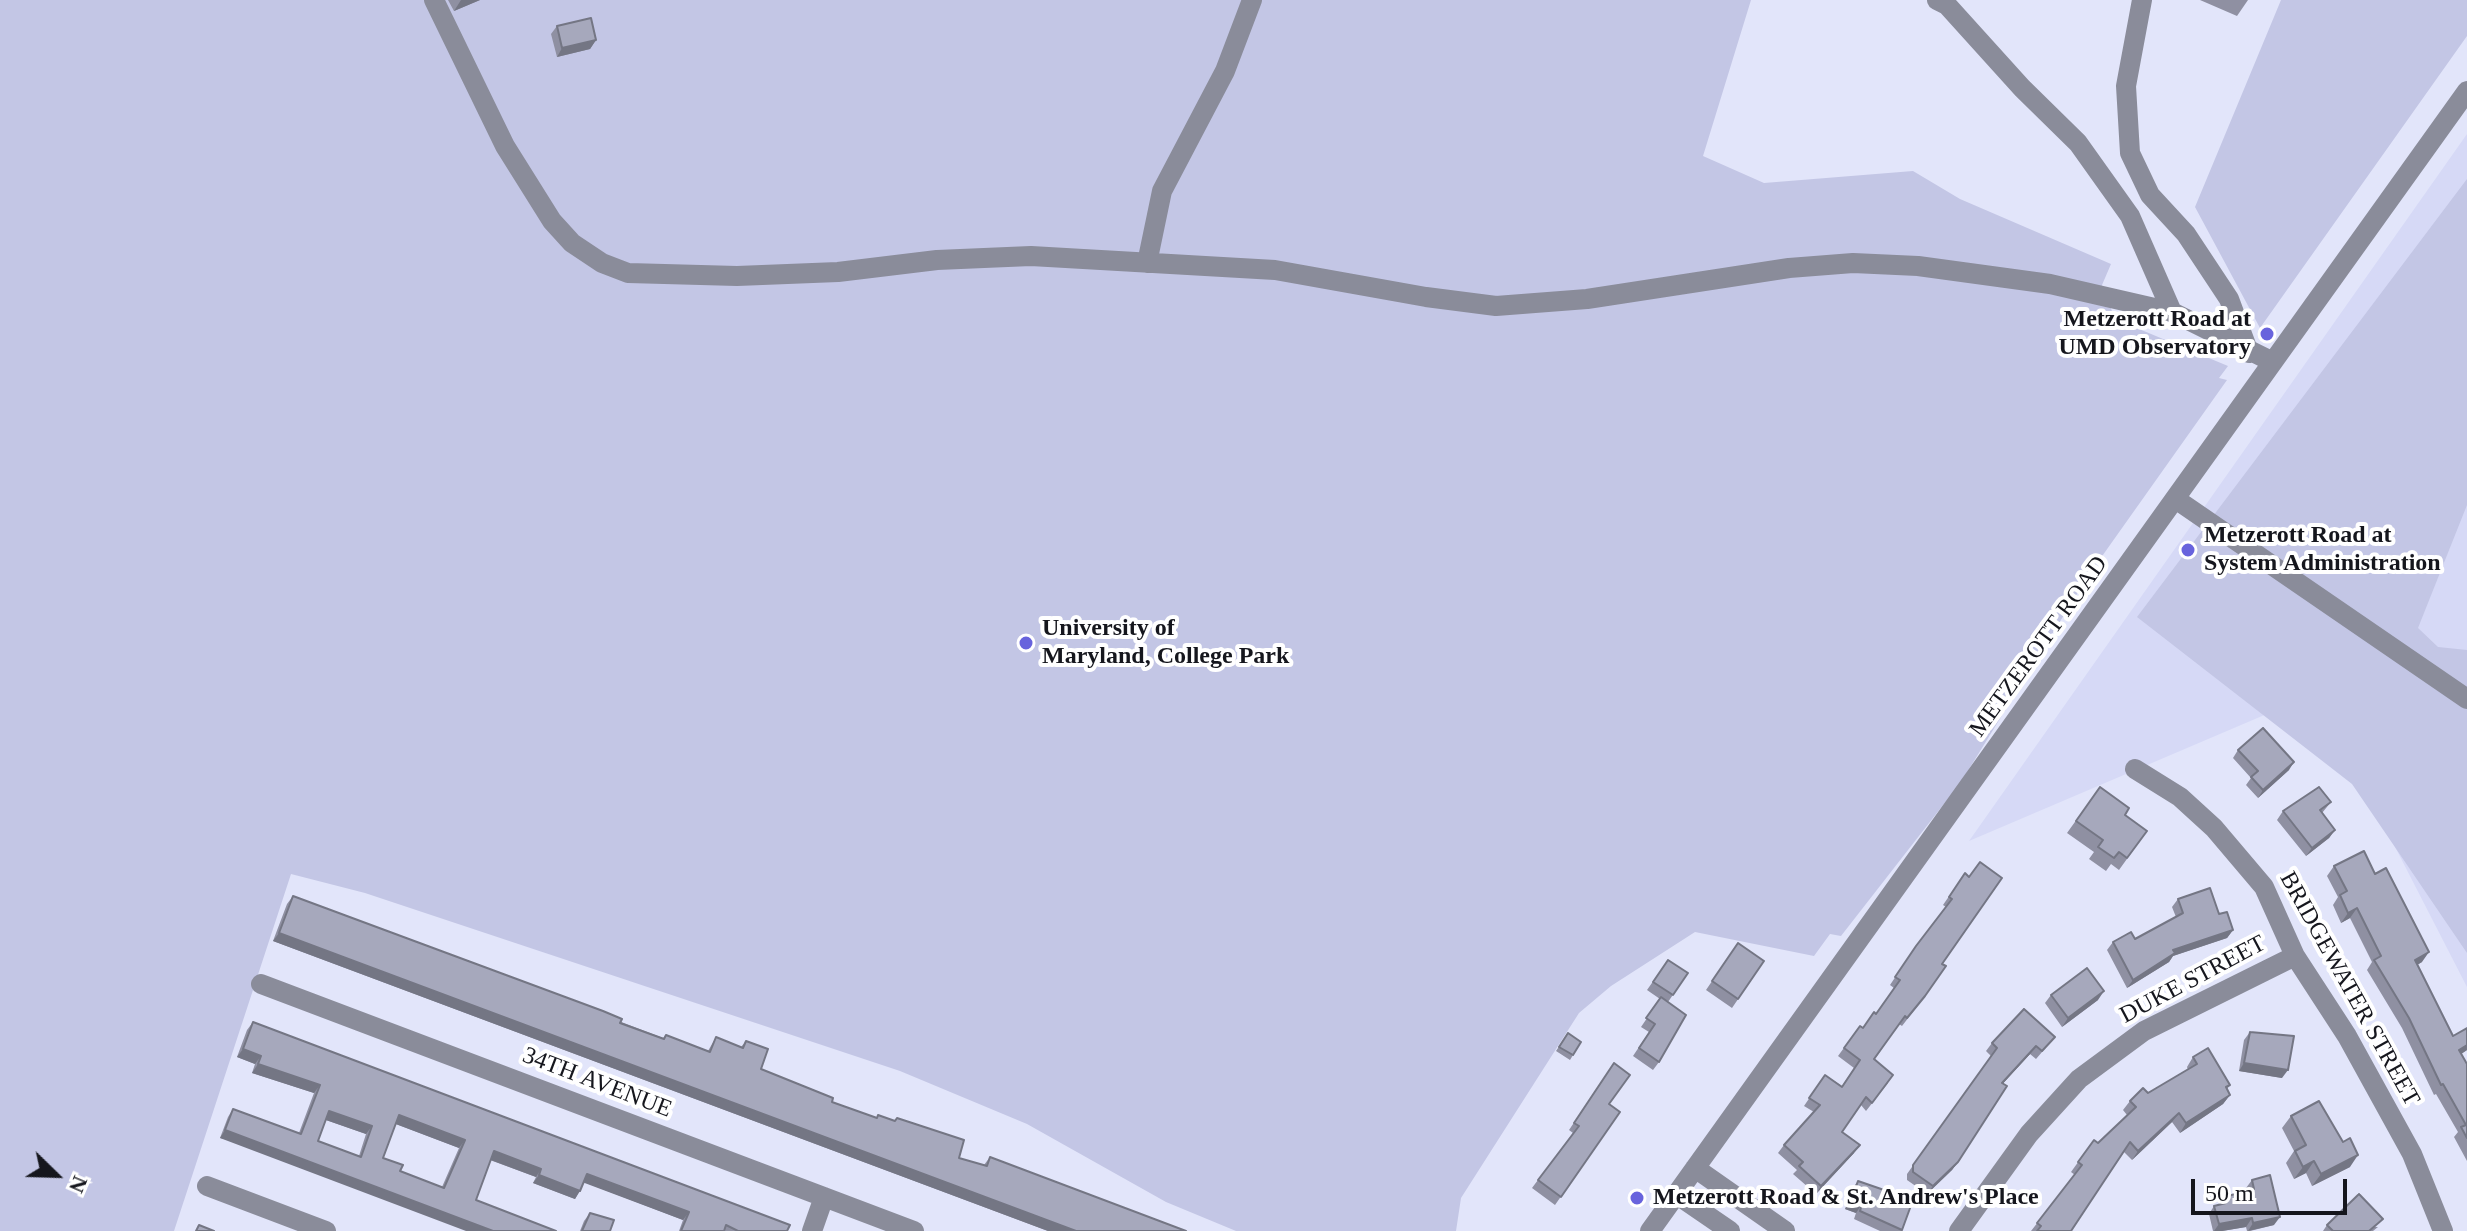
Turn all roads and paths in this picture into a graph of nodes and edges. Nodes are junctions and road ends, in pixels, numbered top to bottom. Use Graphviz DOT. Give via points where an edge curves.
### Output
graph roads {
  1 [pos="434,0"];
  2 [pos="1252,0"];
  3 [pos="1937,0"];
  4 [pos="2142,0"];
  5 [pos="2467,91"];
  6 [pos="1147,263"];
  7 [pos="2172,312"];
  8 [pos="2249,353"];
  9 [pos="2273,362"];
  10 [pos="2177,500"];
  11 [pos="2467,692"];
  12 [pos="2466,699"];
  13 [pos="2135,769"];
  14 [pos="2295,956"];
  15 [pos="261,984"];
  16 [pos="1695,1168"];
  17 [pos="207,1186"];
  18 [pos="1676,1194"];
  19 [pos="824,1197"];
  20 [pos="326,1231"];
  21 [pos="812,1231"];
  22 [pos="914,1231"];
  23 [pos="1650,1231"];
  24 [pos="1730,1231"];
  25 [pos="1785,1231"];
  26 [pos="1959,1231"];
  27 [pos="2443,1231"];
  1 -- 6 [label="street" via="505,146 552,221 572,243 628,273 809,273 1031,256"];
  2 -- 6 [label="street" via="1225,71 1162,191"];
  3 -- 7 [label="street" via="2078,143 2130,216"];
  4 -- 8 [label="street" via="2126,86 2130,153 2150,195 2186,234 2229,299"];
  5 -- 9 [label="street, METZEROTT ROAD"];
  6 -- 7 [label="street" via="1275,270 1496,306 1866,263 2050,284"];
  7 -- 8 [label="street"];
  8 -- 9 [label="street"];
  9 -- 10 [label="street, METZEROTT ROAD"];
  10 -- 12 [label="street"];
  10 -- 16 [label="street, METZEROTT ROAD"];
  11 -- 12 [label="street"];
  13 -- 14 [label="street, BRIDGEWATER STREET" via="2180,797 2238,856 2264,887"];
  14 -- 26 [label="street, DUKE STREET" via="2144,1031 2079,1079 2029,1134"];
  14 -- 27 [label="street, BRIDGEWATER STREET" via="2347,1036 2412,1154"];
  15 -- 19 [label="street, 34TH AVENUE"];
  16 -- 18 [label="street, METZEROTT ROAD"];
  16 -- 25 [label="street"];
  17 -- 20 [label="street"];
  18 -- 23 [label="street, METZEROTT ROAD"];
  18 -- 24 [label="street"];
  19 -- 21 [label="street"];
  19 -- 22 [label="street, 34TH AVENUE"];
}
